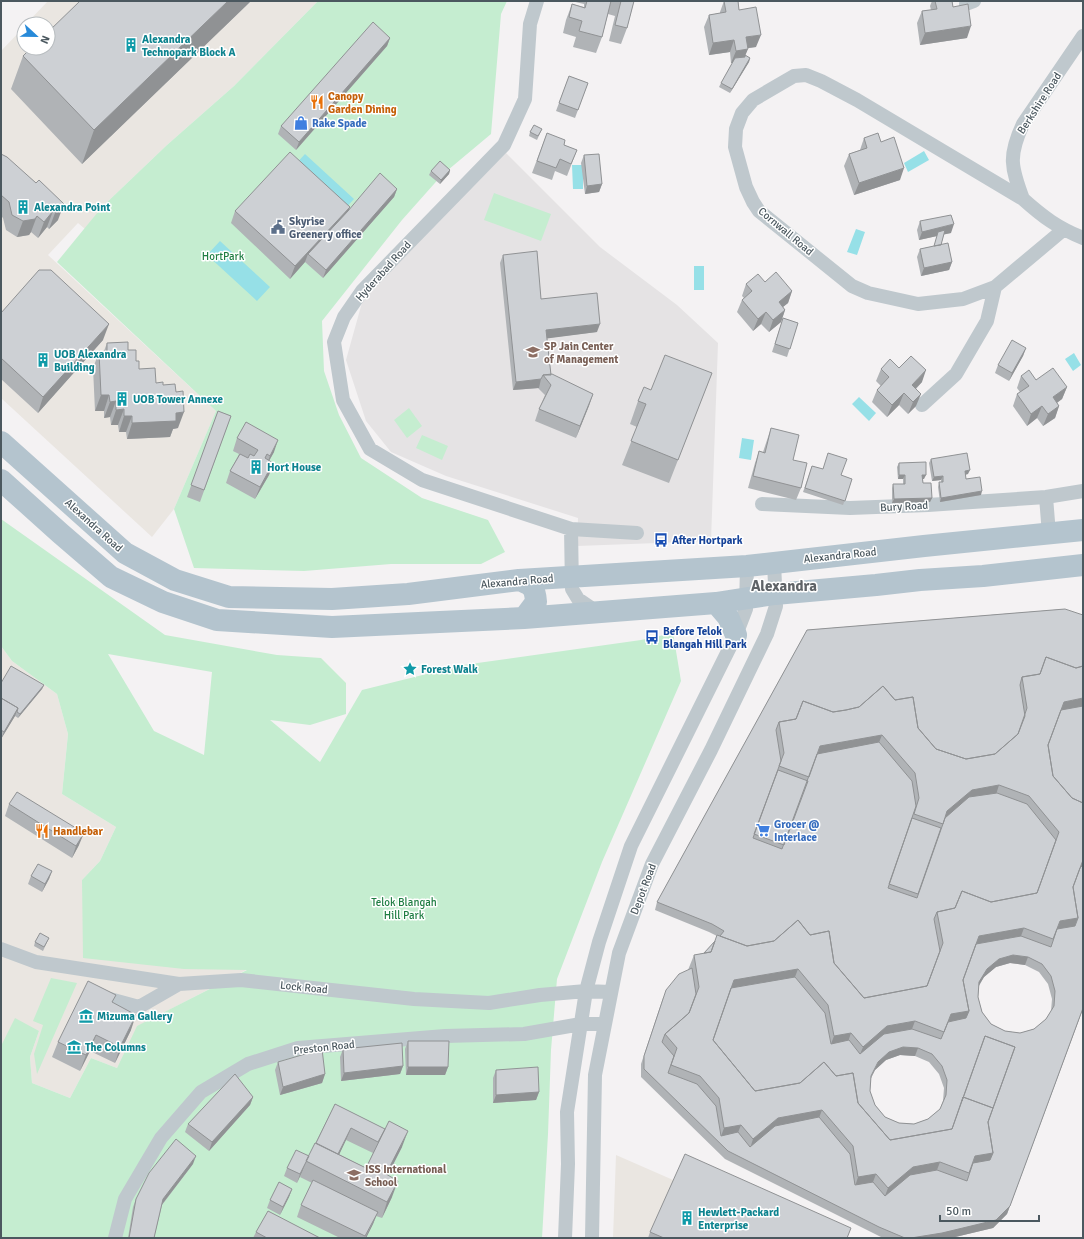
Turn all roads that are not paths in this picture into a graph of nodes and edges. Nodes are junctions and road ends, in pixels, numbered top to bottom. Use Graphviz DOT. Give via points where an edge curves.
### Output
graph roads {
  1 [pos="537,1"];
  2 [pos="1083,36"];
  3 [pos="1023,198"];
  4 [pos="1063,230"];
  5 [pos="1083,238"];
  6 [pos="995,287"];
  7 [pos="922,405"];
  8 [pos="1,442"];
  9 [pos="1,480"];
  10 [pos="1083,491"];
  11 [pos="1046,496"];
  12 [pos="762,504"];
  13 [pos="571,529"];
  14 [pos="1083,530"];
  15 [pos="637,533"];
  16 [pos="1049,534"];
  17 [pos="774,563"];
  18 [pos="1083,565"];
  19 [pos="747,566"];
  20 [pos="573,577"];
  21 [pos="519,580"];
  22 [pos="775,594"];
  23 [pos="746,599"];
  24 [pos="716,603"];
  25 [pos="597,612"];
  26 [pos="524,618"];
  27 [pos="736,635"];
  28 [pos="1,949"];
  29 [pos="179,984"];
  30 [pos="586,991"];
  31 [pos="610,992"];
  32 [pos="95,995"];
  33 [pos="581,1024"];
  34 [pos="605,1024"];
  35 [pos="115,1238"];
  36 [pos="565,1238"];
  37 [pos="592,1238"];
  1 -- 13 [label="street, Hyderabad Road" via="530,24 524,99 504,145 362,291 344,317 334,342 343,400 370,449 422,480"];
  2 -- 3 [label="street, Berkshire Road" via="1023,124 1016,140 1012,156 1013,174"];
  3 -- 4 [label="street, Cornwall Road" via="1043,217"];
  3 -- 6 [label="street, Cornwall Road" via="857,100 806,75 794,76 754,100 742,113 736,129 735,147 746,187 759,211 852,286 868,293 918,304 963,299"];
  4 -- 5 [label="street, Cornwall Road"];
  4 -- 6 [label="street, Cornwall Road"];
  6 -- 7 [label="street" via="987,321 956,374"];
  8 -- 21 [label="main road, Alexandra Road" via="125,553 175,580 228,597 332,599 408,594"];
  9 -- 26 [label="main road" via="111,577 163,602 217,620 332,627"];
  10 -- 11 [label="street, Bury Road"];
  11 -- 12 [label="street, Bury Road" via="850,508"];
  11 -- 16 [label="street"];
  13 -- 15 [label="street, Hyderabad Road"];
  13 -- 20 [label="street"];
  14 -- 16 [label="main road, Alexandra Road"];
  16 -- 17 [label="main road, Alexandra Road"];
  17 -- 19 [label="main road, Alexandra Road"];
  17 -- 22 [label="street, Depot Road"];
  18 -- 22 [label="main road"];
  19 -- 20 [label="main road, Alexandra Road"];
  19 -- 23 [label="street"];
  20 -- 21 [label="main road, Alexandra Road"];
  20 -- 25 [label="street" via="572,589 578,599"];
  21 -- 26 [label="main road" via="530,585 536,592 536,602"];
  22 -- 23 [label="main road"];
  22 -- 31 [label="street, Depot Road" via="776,606 766,634 711,750 652,864 619,954"];
  23 -- 24 [label="main road"];
  23 -- 27 [label="street" via="746,609"];
  24 -- 25 [label="main road"];
  24 -- 27 [label="main road" via="728,617"];
  25 -- 26 [label="main road"];
  27 -- 30 [label="street" via="631,846 599,942"];
  28 -- 29 [label="street, Lock Road" via="36,962"];
  29 -- 30 [label="street, Lock Road" via="241,980 414,999 489,1003"];
  29 -- 32 [label="street" via="139,1007"];
  30 -- 31 [label="street, Lock Road"];
  30 -- 33 [label="street"];
  31 -- 34 [label="street, Depot Road"];
  33 -- 34 [label="street, Preston Road"];
  33 -- 35 [label="street, Preston Road" via="524,1034 445,1036 298,1048 248,1064 201,1092 161,1138 125,1199"];
  33 -- 36 [label="street" via="567,1112"];
  34 -- 37 [label="street, Depot Road" via="595,1075"];
}
